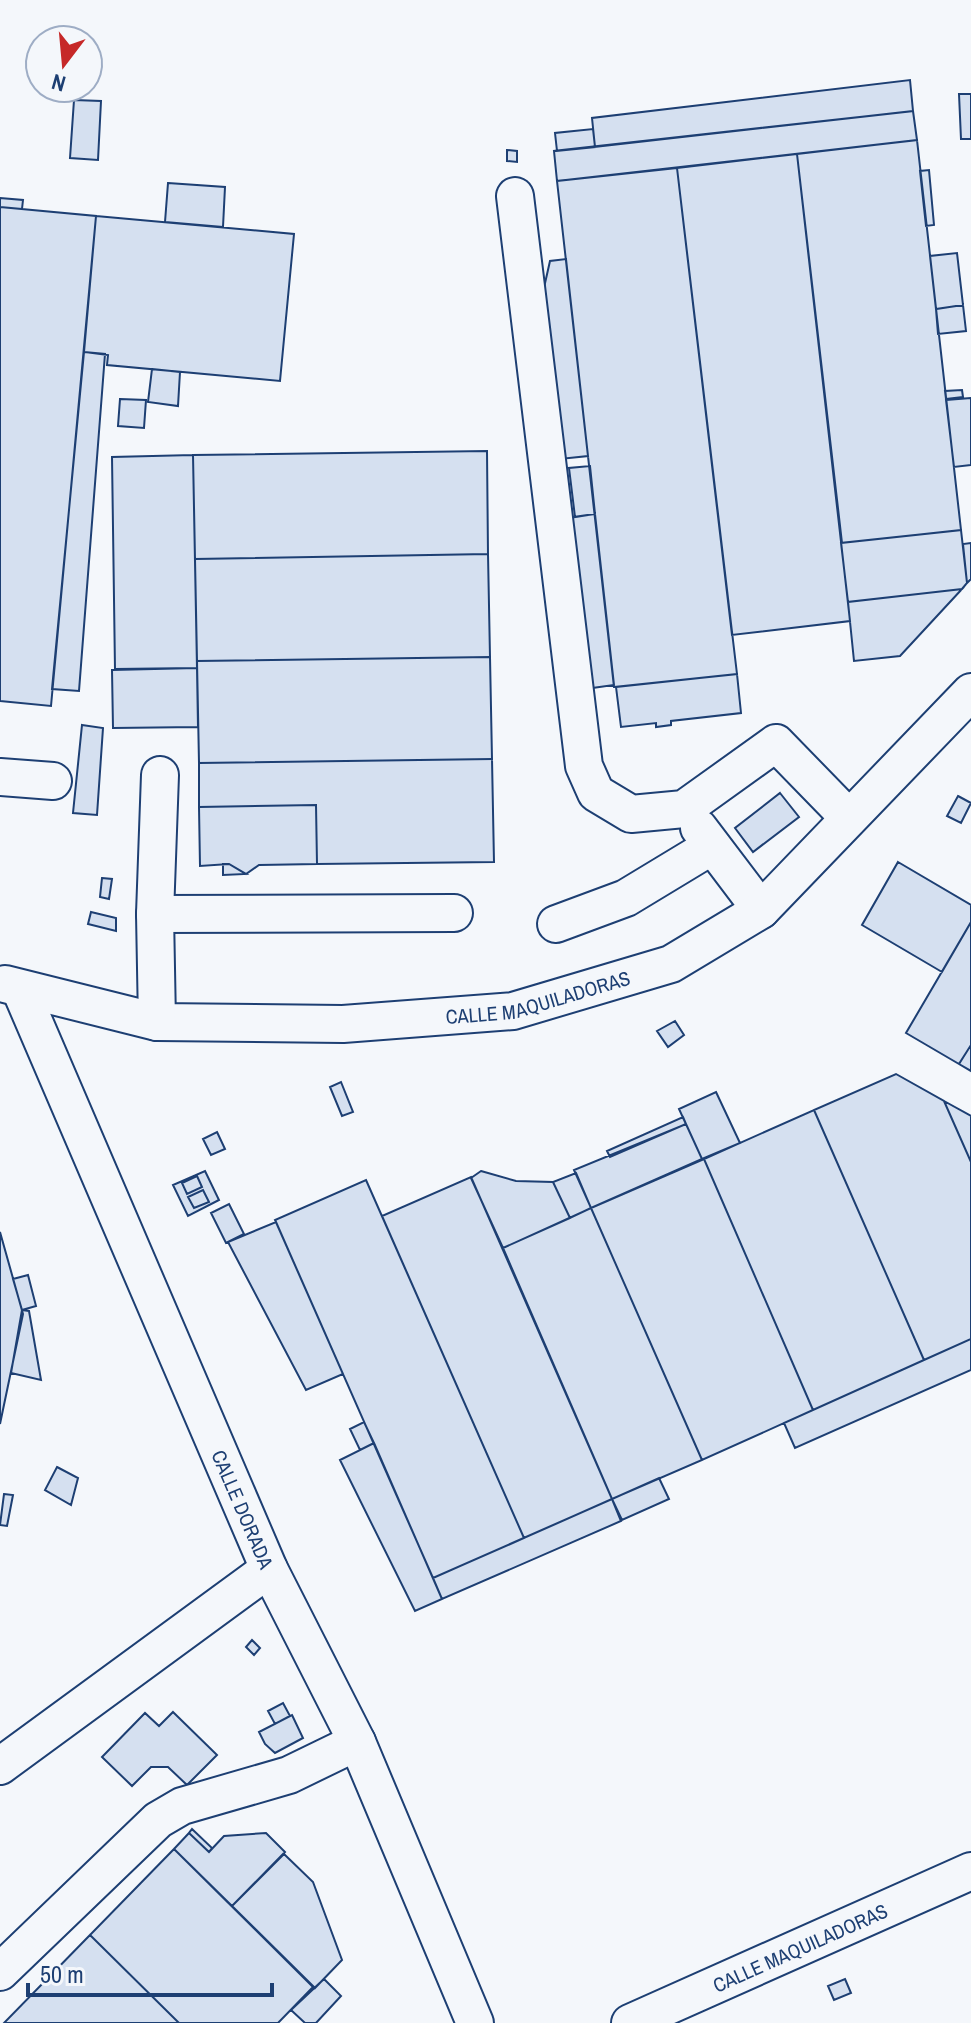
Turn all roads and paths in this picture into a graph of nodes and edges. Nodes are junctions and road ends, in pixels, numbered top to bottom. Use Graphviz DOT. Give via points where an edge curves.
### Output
graph roads {
  1 [pos="515,196"];
  2 [pos="971,692"];
  3 [pos="160,775"];
  4 [pos="0,777"];
  5 [pos="53,781"];
  6 [pos="684,809"];
  7 [pos="849,818"];
  8 [pos="712,846"];
  9 [pos="761,910"];
  10 [pos="454,913"];
  11 [pos="155,914"];
  12 [pos="556,924"];
  13 [pos="10,985"];
  14 [pos="157,1022"];
  15 [pos="269,1569"];
  16 [pos="357,1742"];
  17 [pos="0,1766"];
  18 [pos="971,1871"];
  19 [pos="0,1972"];
  20 [pos="475,2023"];
  21 [pos="630,2023"];
  1 -- 6 [label="street" via="584,766 596,793 631,814"];
  2 -- 7 [label="street, CALLE MAQUILADORAS"];
  3 -- 11 [label="street"];
  4 -- 5 [label="street"];
  6 -- 7 [label="street" via="776,743"];
  6 -- 8 [label="street"];
  7 -- 9 [label="street, CALLE MAQUILADORAS"];
  8 -- 9 [label="street"];
  8 -- 12 [label="street" via="626,898"];
  9 -- 14 [label="street, CALLE MAQUILADORAS" via="671,964 513,1011 343,1024"];
  10 -- 11 [label="street"];
  11 -- 14 [label="street"];
  13 -- 14 [label="street, CALLE MAQUILADORAS"];
  13 -- 15 [label="street, CALLE DORADA"];
  15 -- 16 [label="street, CALLE DORADA"];
  15 -- 17 [label="street"];
  16 -- 19 [label="street" via="289,1775 182,1806 158,1820"];
  16 -- 20 [label="street, CALLE DORADA"];
  18 -- 21 [label="street, CALLE MAQUILADORAS"];
}
